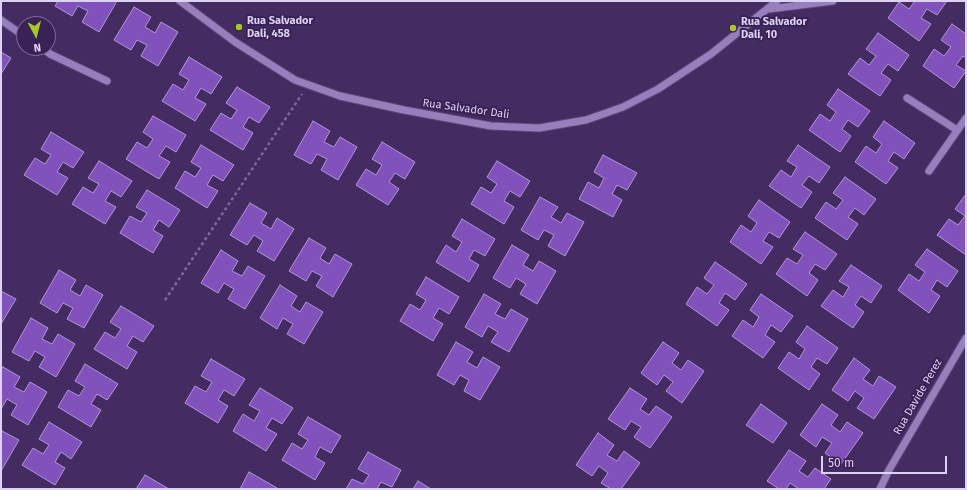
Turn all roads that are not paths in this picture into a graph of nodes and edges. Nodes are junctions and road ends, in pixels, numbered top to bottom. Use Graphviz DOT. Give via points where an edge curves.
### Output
graph roads {
  1 [pos="180,1"];
  2 [pos="777,1"];
  3 [pos="833,1"];
  4 [pos="818,2"];
  5 [pos="769,9"];
  6 [pos="1,20"];
  7 [pos="16,30"];
  8 [pos="54,56"];
  9 [pos="106,81"];
  10 [pos="907,98"];
  11 [pos="966,118"];
  12 [pos="957,130"];
  13 [pos="929,171"];
  14 [pos="966,338"];
  15 [pos="880,489"];
  1 -- 5 [label="street, Rua Salvador Dali" via="235,42 295,80 340,96 491,126 539,128 586,120 658,89 711,54"];
  2 -- 5 [label="street, Rua Salvador Dali"];
  3 -- 4 [label="street, Rua Salvador Dali"];
  4 -- 5 [label="street, Rua Salvador Dali"];
  6 -- 7 [label="street"];
  8 -- 9 [label="street"];
  10 -- 12 [label="street"];
  11 -- 12 [label="street"];
  12 -- 13 [label="street"];
  14 -- 15 [label="street, Rua Davide Perez"];
}
